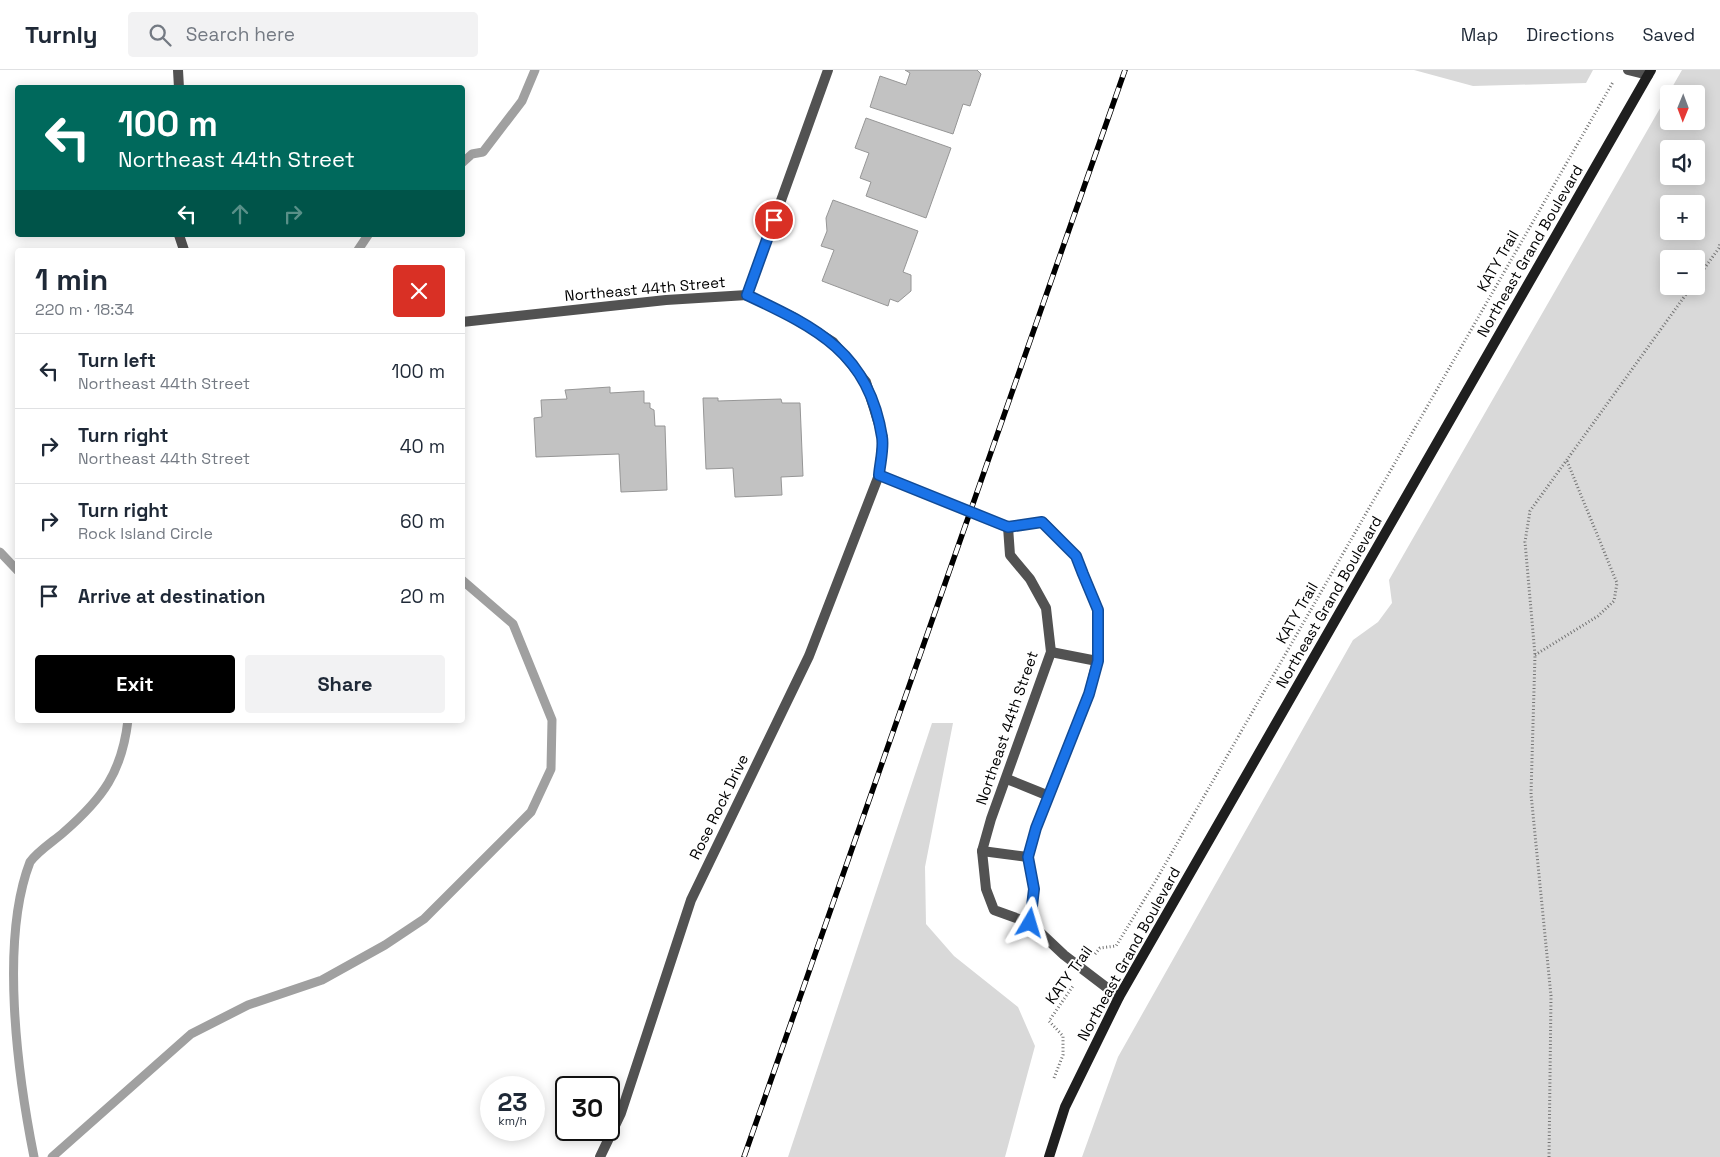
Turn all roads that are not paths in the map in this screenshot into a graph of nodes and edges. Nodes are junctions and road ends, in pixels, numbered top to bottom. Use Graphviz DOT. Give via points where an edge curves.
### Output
graph roads {
  1 [pos="178,70"];
  2 [pos="828,70"];
  3 [pos="1628,70"];
  4 [pos="1650,72"];
  5 [pos="179,85"];
  6 [pos="747,295"];
  7 [pos="465,322"];
  8 [pos="879,475"];
  9 [pos="1008,527"];
  10 [pos="1051,652"];
  11 [pos="1098,661"];
  12 [pos="1007,779"];
  13 [pos="1049,796"];
  14 [pos="982,851"];
  15 [pos="1028,857"];
  16 [pos="1030,923"];
  17 [pos="1119,997"];
  18 [pos="600,1157"];
  19 [pos="1049,1157"];
  1 -- 5 [label="street"];
  2 -- 6 [label="street"];
  3 -- 4 [label="street"];
  4 -- 17 [label="street, Northeast Grand Boulevard"];
  6 -- 7 [label="street, Northeast 44th Street" via="666,300"];
  6 -- 8 [label="street, Northeast 44th Street" via="793,317 833,342 866,382 882,438"];
  8 -- 9 [label="street"];
  8 -- 18 [label="street, Rose Rock Drive" via="809,656 691,900 621,1113"];
  9 -- 10 [label="street, Northeast 44th Street" via="1010,555 1030,579 1046,608"];
  9 -- 11 [label="street" via="1042,522 1076,556 1098,610"];
  10 -- 11 [label="street"];
  10 -- 12 [label="street, Northeast 44th Street"];
  11 -- 13 [label="street" via="1089,694"];
  12 -- 13 [label="street"];
  12 -- 14 [label="street, Northeast 44th Street"];
  13 -- 15 [label="street"];
  14 -- 15 [label="street"];
  14 -- 16 [label="street, Northeast 44th Street" via="986,889 994,910"];
  15 -- 16 [label="street" via="1034,889"];
  16 -- 17 [label="street, Northeast 44th Street" via="1064,955"];
  17 -- 19 [label="street, Northeast Grand Boulevard" via="1065,1107"];
}
